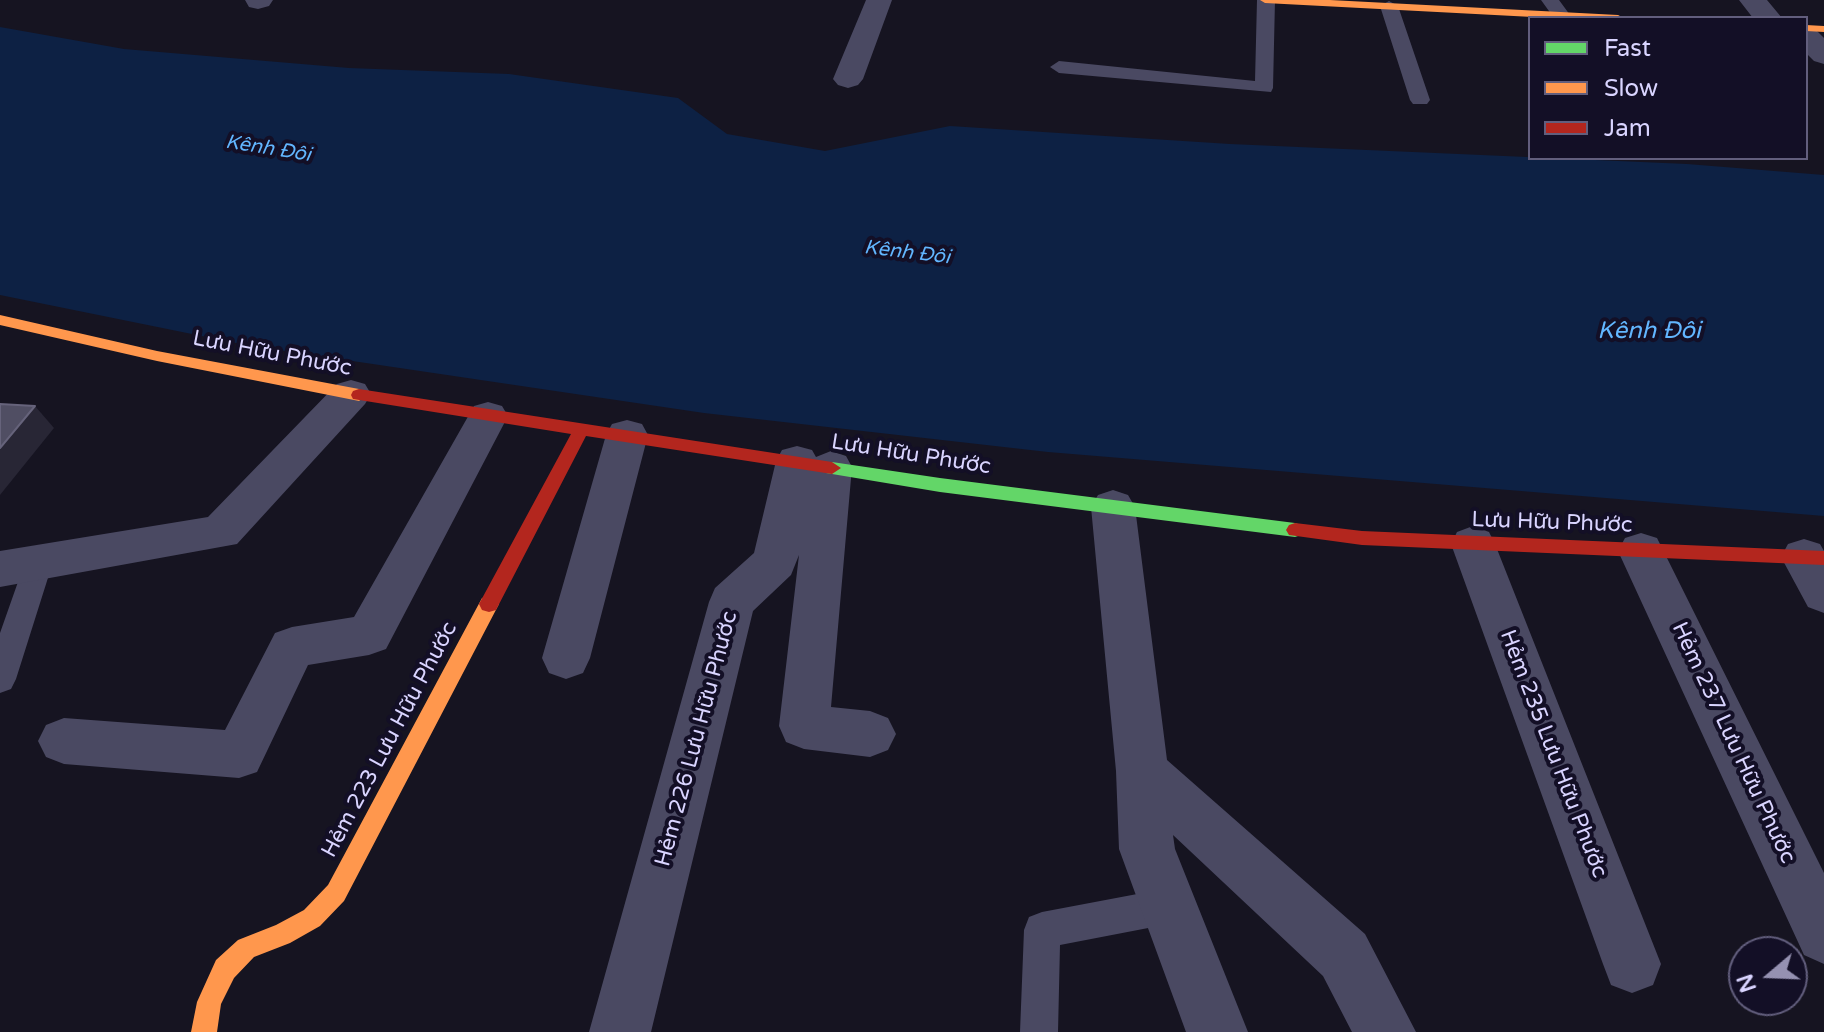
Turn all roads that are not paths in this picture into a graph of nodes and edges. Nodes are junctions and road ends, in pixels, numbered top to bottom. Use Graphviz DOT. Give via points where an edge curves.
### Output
graph roads {
  1 [pos="879,0"];
  2 [pos="1265,0"];
  3 [pos="1752,0"];
  4 [pos="1389,6"];
  5 [pos="1558,11"];
  6 [pos="1601,16"];
  7 [pos="1766,16"];
  8 [pos="1808,38"];
  9 [pos="1824,55"];
  10 [pos="1059,67"];
  11 [pos="848,79"];
  12 [pos="1420,100"];
  13 [pos="0,320"];
  14 [pos="351,394"];
  15 [pos="488,416"];
  16 [pos="582,428"];
  17 [pos="627,435"];
  18 [pos="814,464"];
  19 [pos="1113,507"];
  20 [pos="1473,544"];
  21 [pos="1641,551"];
  22 [pos="20,565"];
  23 [pos="1817,570"];
  24 [pos="566,658"];
  25 [pos="0,679"];
  26 [pos="870,734"];
  27 [pos="64,741"];
  28 [pos="1142,771"];
  29 [pos="1169,906"];
  30 [pos="1824,935"];
  31 [pos="1632,964"];
  32 [pos="204,1032"];
  33 [pos="620,1032"];
  34 [pos="1039,1032"];
  35 [pos="1217,1032"];
  36 [pos="1385,1032"];
  1 -- 11 [label="street"];
  2 -- 4 [label="street"];
  2 -- 10 [label="lane" via="1264,88"];
  3 -- 7 [label="street"];
  4 -- 5 [label="street"];
  4 -- 12 [label="lane"];
  5 -- 6 [label="street"];
  8 -- 9 [label="street"];
  13 -- 14 [label="street, Lưu Hữu Phước"];
  14 -- 15 [label="street, Lưu Hữu Phước"];
  14 -- 22 [label="street" via="221,532"];
  15 -- 16 [label="street, Lưu Hữu Phước"];
  15 -- 27 [label="street" via="369,635 292,647 239,755"];
  16 -- 17 [label="street, Lưu Hữu Phước"];
  16 -- 32 [label="street, Hẻm 223 Lưu Hữu Phước" via="336,893 312,918 246,948 225,969 209,1002"];
  17 -- 18 [label="street, Lưu Hữu Phước"];
  17 -- 24 [label="street"];
  18 -- 19 [label="street, Lưu Hữu Phước"];
  18 -- 26 [label="street" via="804,726"];
  18 -- 33 [label="street, Hẻm 226 Lưu Hữu Phước" via="775,562 732,602"];
  19 -- 20 [label="street, Lưu Hữu Phước" via="1362,538"];
  19 -- 28 [label="street"];
  20 -- 21 [label="street, Lưu Hữu Phước"];
  20 -- 31 [label="street, Hẻm 235 Lưu Hữu Phước"];
  21 -- 23 [label="street, Lưu Hữu Phước"];
  21 -- 30 [label="street, Hẻm 237 Lưu Hữu Phước"];
  22 -- 25 [label="lane"];
  28 -- 29 [label="street" via="1147,849"];
  28 -- 36 [label="street" via="1344,955"];
  29 -- 34 [label="lane" via="1042,930"];
  29 -- 35 [label="street"];
}
